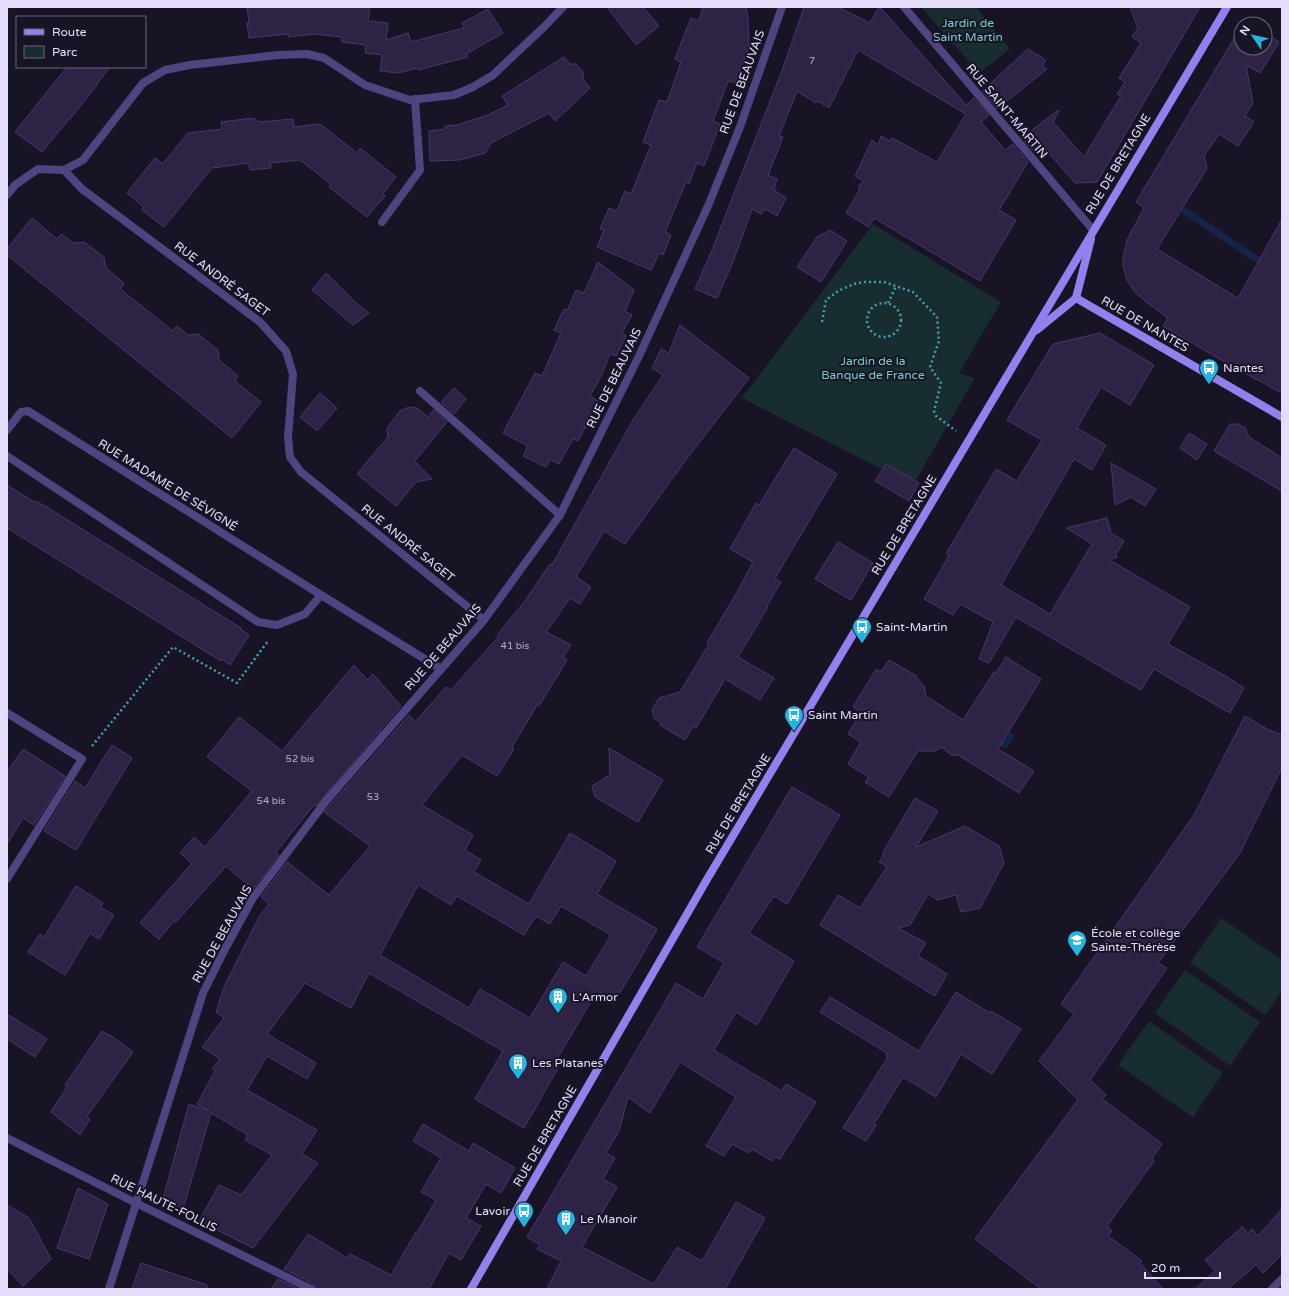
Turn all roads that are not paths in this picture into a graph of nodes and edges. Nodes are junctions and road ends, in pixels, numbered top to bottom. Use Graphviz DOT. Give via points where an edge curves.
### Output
graph roads {
  1 [pos="563,7"];
  2 [pos="782,7"];
  3 [pos="904,7"];
  4 [pos="1227,7"];
  5 [pos="415,99"];
  6 [pos="64,170"];
  7 [pos="7,195"];
  8 [pos="382,222"];
  9 [pos="1093,230"];
  10 [pos="1076,298"];
  11 [pos="1032,334"];
  12 [pos="420,391"];
  13 [pos="1282,417"];
  14 [pos="7,430"];
  15 [pos="7,456"];
  16 [pos="560,515"];
  17 [pos="321,595"];
  18 [pos="484,620"];
  19 [pos="441,669"];
  20 [pos="8,716"];
  21 [pos="7,879"];
  22 [pos="7,1138"];
  23 [pos="136,1203"];
  24 [pos="1282,1279"];
  25 [pos="109,1289"];
  26 [pos="311,1289"];
  27 [pos="471,1289"];
  28 [pos="1272,1289"];
  1 -- 5 [label="street" via="493,75 454,95"];
  2 -- 16 [label="street, RUE DE BEAUVAIS" via="740,127 708,206 640,356"];
  3 -- 9 [label="street, RUE SAINT-MARTIN"];
  4 -- 9 [label="main road, RUE DE BRETAGNE"];
  5 -- 6 [label="street" via="410,100 366,85 324,58 307,54 278,55 165,70 143,83 83,160"];
  5 -- 8 [label="street" via="420,170"];
  6 -- 7 [label="street" via="38,169 15,185"];
  6 -- 18 [label="street, RUE ANDRÉ SAGET" via="82,189 260,322 286,351 293,374 288,437 290,457 308,477"];
  9 -- 10 [label="main road"];
  9 -- 11 [label="main road, RUE DE BRETAGNE"];
  10 -- 11 [label="main road, RUE DE BRETAGNE"];
  10 -- 13 [label="main road, RUE DE NANTES"];
  11 -- 27 [label="main road, RUE DE BRETAGNE" via="706,881"];
  12 -- 16 [label="street"];
  14 -- 17 [label="street, RUE MADAME DE SÉVIGNÉ" via="21,412 28,411"];
  15 -- 17 [label="street" via="258,622 277,625 305,614"];
  16 -- 18 [label="street, RUE DE BEAUVAIS"];
  17 -- 19 [label="street, RUE MADAME DE SÉVIGNÉ"];
  18 -- 19 [label="street, RUE DE BEAUVAIS"];
  19 -- 23 [label="street, RUE DE BEAUVAIS" via="326,801 253,898 203,993"];
  20 -- 21 [label="street" via="82,759"];
  22 -- 23 [label="street, RUE HAUTE-FOLLIS"];
  23 -- 25 [label="street, RUE DE BEAUVAIS"];
  23 -- 26 [label="street, RUE HAUTE-FOLLIS"];
  24 -- 28 [label="street"];
}
